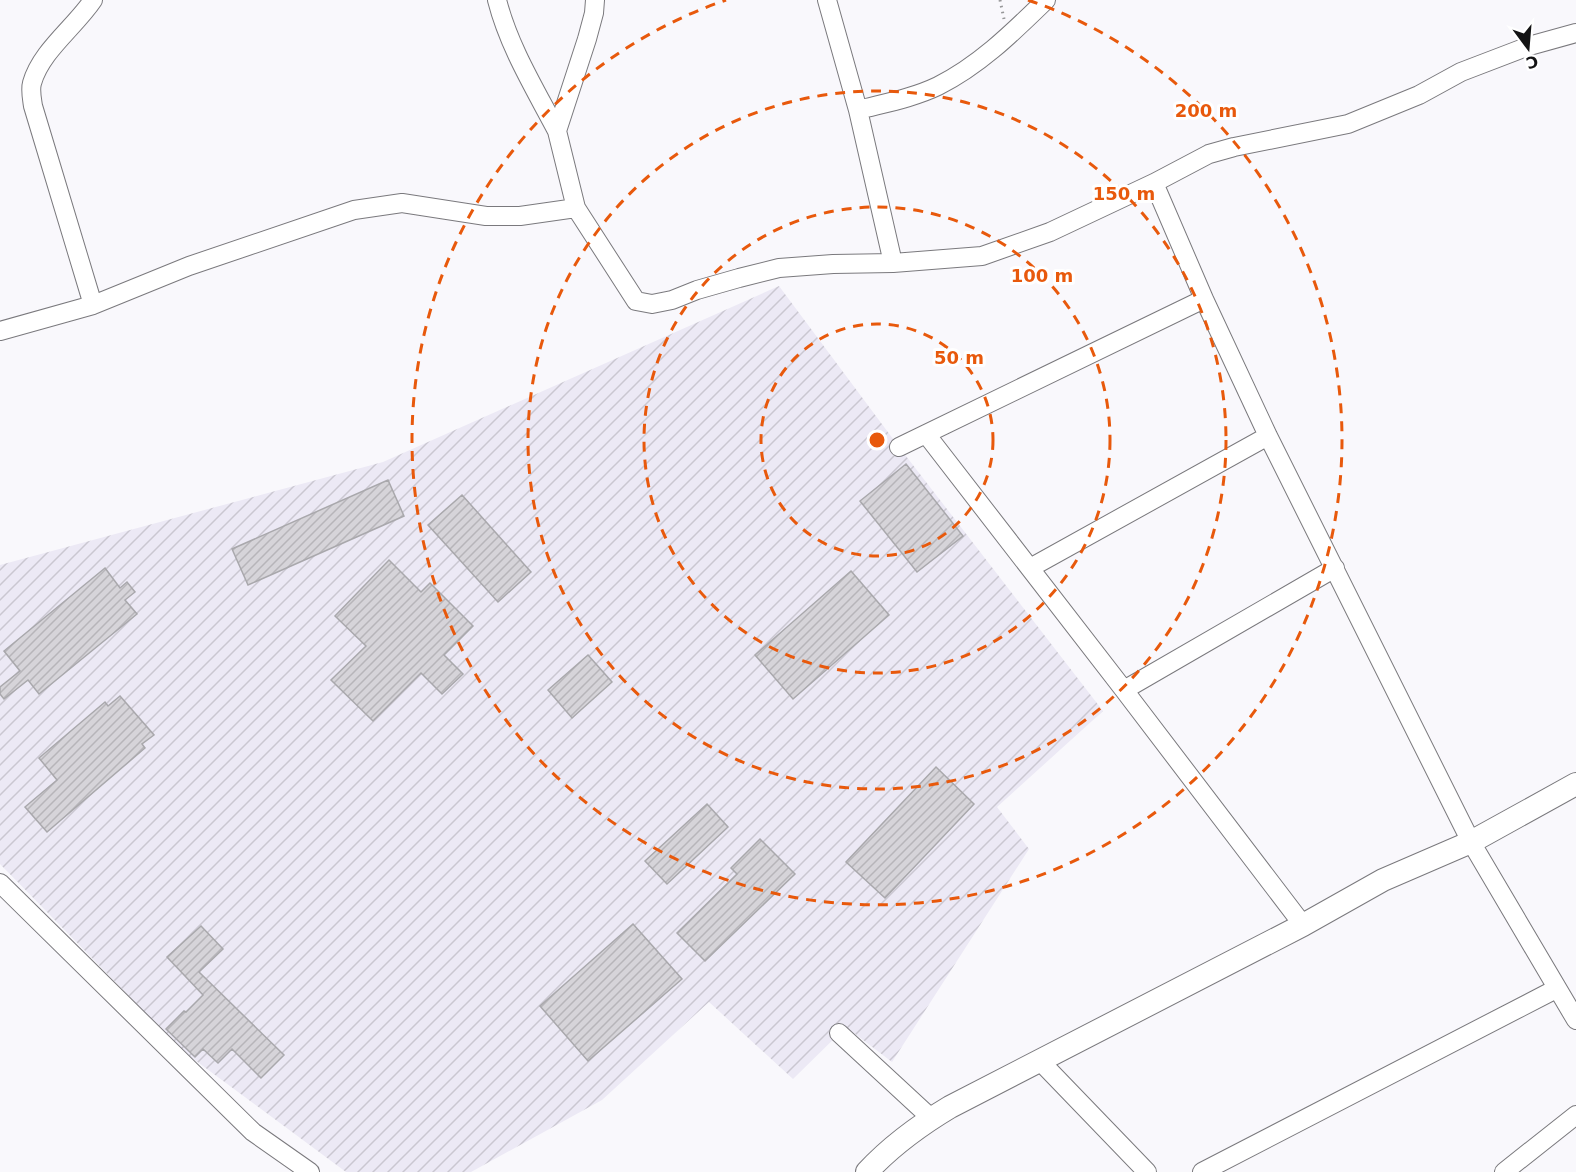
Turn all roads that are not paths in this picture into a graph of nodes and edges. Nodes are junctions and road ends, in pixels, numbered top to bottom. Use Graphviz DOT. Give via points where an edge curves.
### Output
graph roads {
  1 [pos="93,0"];
  2 [pos="497,0"];
  3 [pos="595,0"];
  4 [pos="826,0"];
  5 [pos="1046,0"];
  6 [pos="1576,33"];
  7 [pos="858,110"];
  8 [pos="557,131"];
  9 [pos="1154,183"];
  10 [pos="576,208"];
  11 [pos="893,263"];
  12 [pos="1204,299"];
  13 [pos="93,305"];
  14 [pos="0,331"];
  15 [pos="926,434"];
  16 [pos="1268,436"];
  17 [pos="899,447"];
  18 [pos="1030,568"];
  19 [pos="1335,568"];
  20 [pos="1124,690"];
  21 [pos="1576,784"];
  22 [pos="1471,842"];
  23 [pos="0,883"];
  24 [pos="1303,925"];
  25 [pos="1556,989"];
  26 [pos="1576,1020"];
  27 [pos="839,1033"];
  28 [pos="1040,1061"];
  29 [pos="1576,1114"];
  30 [pos="931,1118"];
  31 [pos="310,1172"];
  32 [pos="867,1172"];
  33 [pos="1147,1172"];
  34 [pos="1202,1172"];
  35 [pos="1504,1172"];
  1 -- 13 [label="street" via="42,60 31,84 31,94"];
  2 -- 8 [label="street" via="512,44"];
  3 -- 8 [label="street" via="587,39"];
  4 -- 7 [label="street"];
  5 -- 7 [label="street" via="977,63 938,86"];
  6 -- 9 [label="street" via="1461,72 1419,95 1348,124 1209,154"];
  7 -- 11 [label="street"];
  8 -- 10 [label="street"];
  9 -- 11 [label="street" via="1050,232 982,255"];
  9 -- 12 [label="street"];
  10 -- 11 [label="street" via="636,300 652,304 780,268"];
  10 -- 13 [label="street" via="520,216 486,216 402,203 354,210 189,266"];
  12 -- 15 [label="street"];
  12 -- 16 [label="street"];
  13 -- 14 [label="street"];
  15 -- 17 [label="street"];
  15 -- 18 [label="street"];
  16 -- 18 [label="street"];
  16 -- 19 [label="street"];
  18 -- 20 [label="street"];
  19 -- 20 [label="street"];
  19 -- 22 [label="street"];
  20 -- 24 [label="street"];
  21 -- 22 [label="main road"];
  22 -- 24 [label="main road" via="1383,880"];
  22 -- 25 [label="street"];
  23 -- 31 [label="street" via="253,1132"];
  24 -- 28 [label="main road"];
  25 -- 26 [label="street"];
  25 -- 34 [label="street"];
  27 -- 30 [label="street"];
  28 -- 30 [label="main road"];
  28 -- 33 [label="street"];
  29 -- 35 [label="street"];
  30 -- 32 [label="main road"];
}
